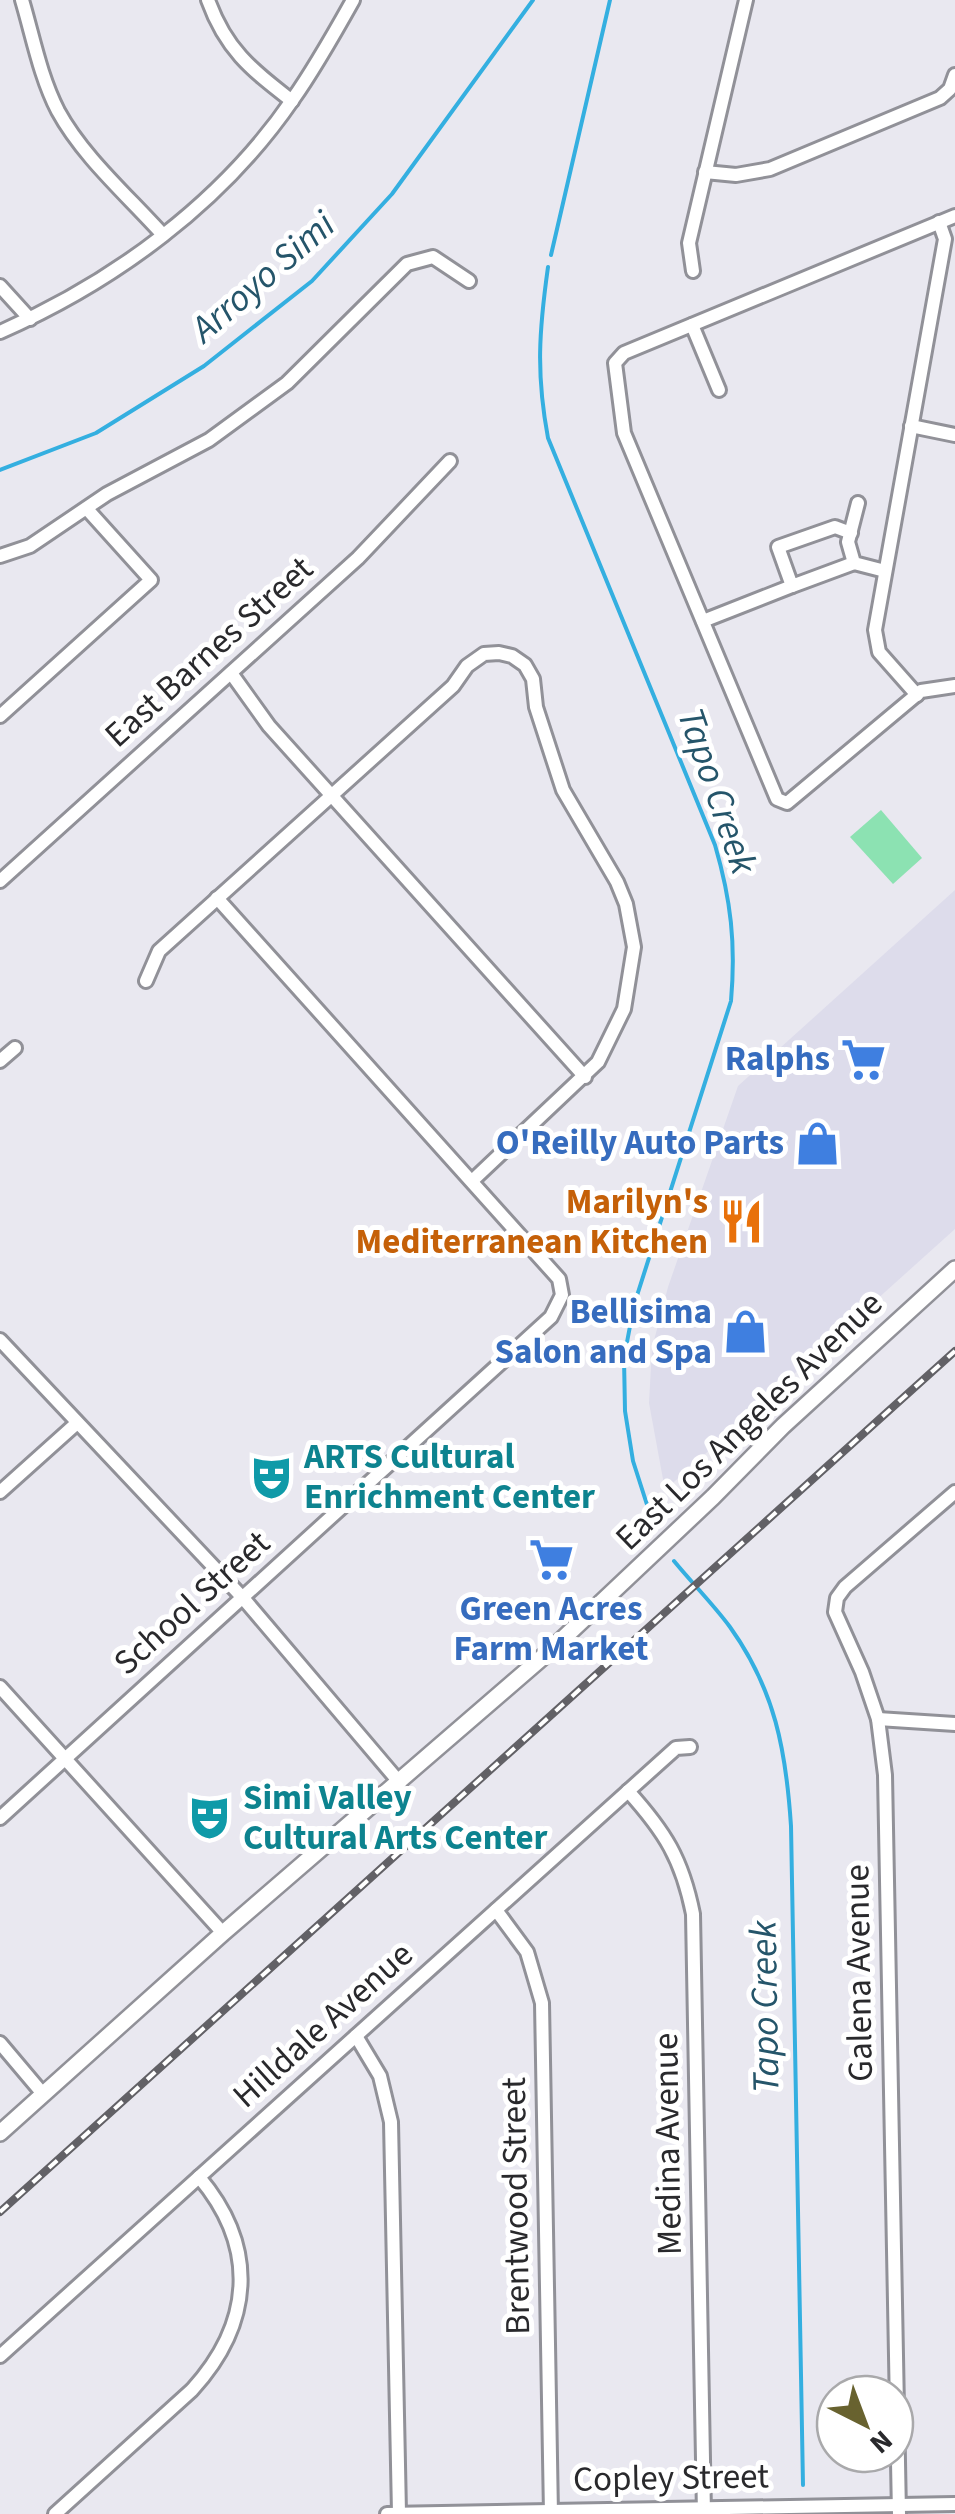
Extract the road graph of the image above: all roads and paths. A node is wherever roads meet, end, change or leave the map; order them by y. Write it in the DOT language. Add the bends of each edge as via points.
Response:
graph roads {
  1 [pos="22,0"];
  2 [pos="208,0"];
  3 [pos="353,0"];
  4 [pos="746,0"];
  5 [pos="955,75"];
  6 [pos="292,101"];
  7 [pos="705,172"];
  8 [pos="955,216"];
  9 [pos="939,222"];
  10 [pos="163,235"];
  11 [pos="693,271"];
  12 [pos="470,280"];
  13 [pos="0,286"];
  14 [pos="30,319"];
  15 [pos="692,324"];
  16 [pos="0,332"];
  17 [pos="719,390"];
  18 [pos="911,426"];
  19 [pos="955,435"];
  20 [pos="450,461"];
  21 [pos="858,504"];
  22 [pos="87,509"];
  23 [pos="851,532"];
  24 [pos="0,556"];
  25 [pos="854,563"];
  26 [pos="886,571"];
  27 [pos="792,586"];
  28 [pos="703,621"];
  29 [pos="231,673"];
  30 [pos="955,686"];
  31 [pos="917,695"];
  32 [pos="0,716"];
  33 [pos="332,796"];
  34 [pos="0,881"];
  35 [pos="217,898"];
  36 [pos="146,981"];
  37 [pos="15,1048"];
  38 [pos="0,1061"];
  39 [pos="585,1077"];
  40 [pos="472,1181"];
  41 [pos="955,1269"];
  42 [pos="0,1340"];
  43 [pos="77,1423"];
  44 [pos="0,1492"];
  45 [pos="954,1497"];
  46 [pos="242,1598"];
  47 [pos="0,1687"];
  48 [pos="878,1719"];
  49 [pos="955,1724"];
  50 [pos="690,1747"];
  51 [pos="65,1759"];
  52 [pos="400,1783"];
  53 [pos="628,1791"];
  54 [pos="0,1818"];
  55 [pos="496,1910"];
  56 [pos="223,1933"];
  57 [pos="356,2036"];
  58 [pos="0,2044"];
  59 [pos="43,2094"];
  60 [pos="0,2133"];
  61 [pos="200,2176"];
  62 [pos="0,2356"];
  63 [pos="955,2504"];
  64 [pos="899,2509"];
  65 [pos="704,2511"];
  66 [pos="551,2512"];
  67 [pos="398,2513"];
  68 [pos="55,2514"];
  69 [pos="387,2514"];
  1 -- 10 [label="street" via="59,112"];
  2 -- 6 [label="street" via="228,44"];
  3 -- 6 [label="street"];
  4 -- 7 [label="street"];
  5 -- 7 [label="street" via="940,98 770,169"];
  6 -- 10 [label="street" via="234,171"];
  7 -- 11 [label="street" via="689,243"];
  8 -- 9 [label="street"];
  9 -- 15 [label="street"];
  9 -- 18 [label="street" via="945,240"];
  10 -- 14 [label="street"];
  12 -- 22 [label="street" via="433,258 407,264 287,383 209,440"];
  13 -- 14 [label="street"];
  14 -- 16 [label="street"];
  15 -- 17 [label="street"];
  15 -- 28 [label="street" via="624,352 615,364 624,433"];
  18 -- 19 [label="street"];
  18 -- 26 [label="street"];
  20 -- 29 [label="street, East Barnes Street" via="358,558"];
  21 -- 23 [label="street"];
  22 -- 24 [label="street" via="30,546"];
  22 -- 32 [label="street" via="152,580"];
  23 -- 25 [label="street"];
  23 -- 27 [label="street" via="835,527 778,546"];
  25 -- 26 [label="street"];
  25 -- 27 [label="street"];
  26 -- 31 [label="street" via="876,643"];
  27 -- 28 [label="street"];
  28 -- 31 [label="street" via="777,799 787,803"];
  29 -- 33 [label="street"];
  29 -- 34 [label="street, East Barnes Street"];
  30 -- 31 [label="street"];
  33 -- 35 [label="street"];
  33 -- 39 [label="street"];
  33 -- 39 [label="street" via="473,660 506,654 524,665 563,790 617,882 632,927 624,1009"];
  35 -- 36 [label="street" via="159,951"];
  35 -- 40 [label="street"];
  37 -- 38 [label="street"];
  39 -- 40 [label="street"];
  40 -- 46 [label="street, School Street" via="559,1279 556,1310"];
  41 -- 52 [label="main road, East Los Angeles Avenue" via="630,1577"];
  42 -- 43 [label="street"];
  43 -- 44 [label="street"];
  43 -- 46 [label="street"];
  45 -- 48 [label="street, Galena Avenue" via="837,1598 836,1612"];
  46 -- 51 [label="street, School Street"];
  46 -- 52 [label="street"];
  47 -- 51 [label="street"];
  48 -- 49 [label="street"];
  48 -- 64 [label="street, Galena Avenue" via="886,1775"];
  50 -- 53 [label="street, Hilldale Avenue" via="676,1748"];
  51 -- 54 [label="street, School Street"];
  51 -- 56 [label="street"];
  52 -- 56 [label="main road, East Los Angeles Avenue"];
  53 -- 55 [label="street, Hilldale Avenue"];
  53 -- 65 [label="street, Medina Avenue" via="674,1850 693,1914"];
  55 -- 57 [label="street, Hilldale Avenue"];
  55 -- 66 [label="street, Brentwood Street" via="527,1952 542,2003"];
  56 -- 59 [label="main road, East Los Angeles Avenue"];
  57 -- 61 [label="street, Hilldale Avenue"];
  57 -- 67 [label="street" via="380,2076 392,2122"];
  58 -- 59 [label="street"];
  59 -- 60 [label="main road, East Los Angeles Avenue"];
  61 -- 62 [label="street, Hilldale Avenue"];
  61 -- 68 [label="street" via="227,2216 240,2268 235,2321 225,2346 192,2390"];
  63 -- 64 [label="street, Copley Street"];
  64 -- 65 [label="street, Copley Street"];
  65 -- 66 [label="street, Copley Street"];
  66 -- 67 [label="street, Copley Street"];
  67 -- 69 [label="street, Copley Street"];
}
